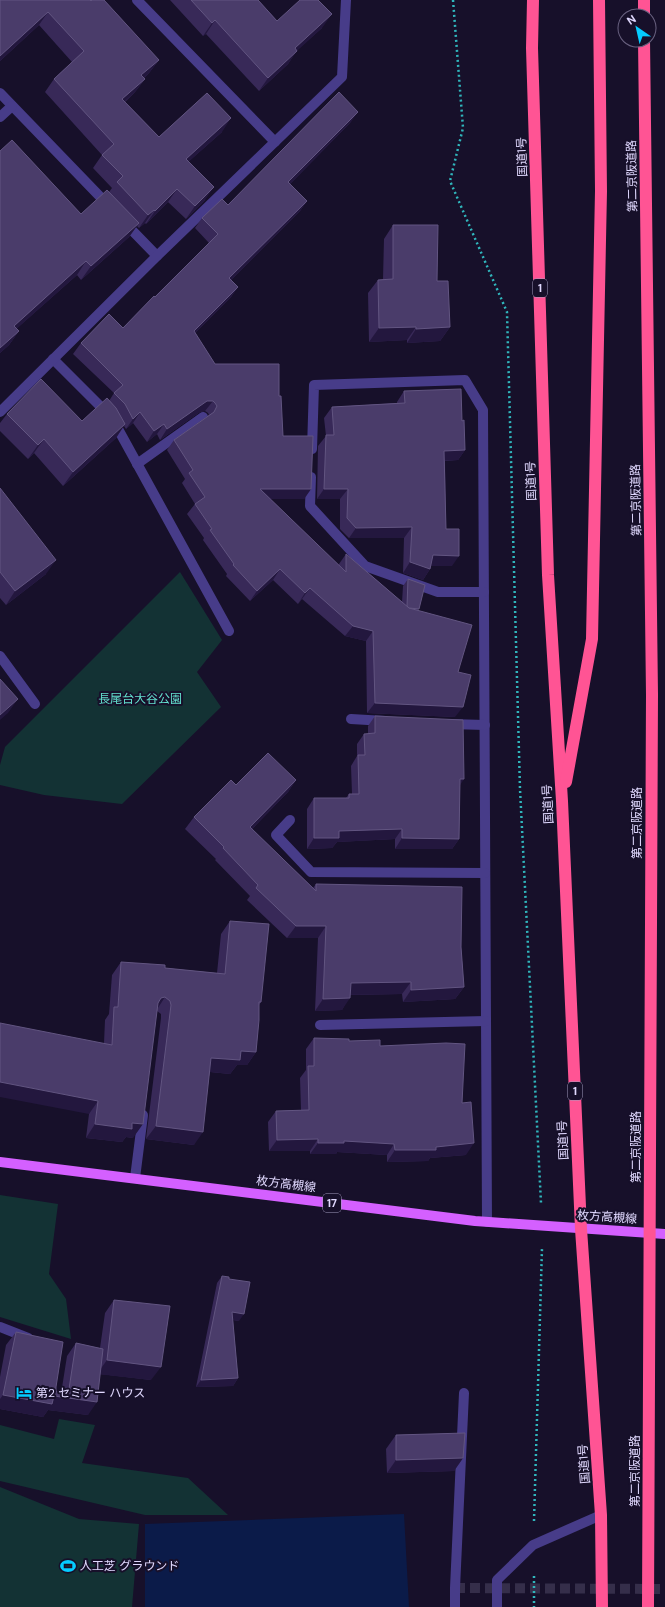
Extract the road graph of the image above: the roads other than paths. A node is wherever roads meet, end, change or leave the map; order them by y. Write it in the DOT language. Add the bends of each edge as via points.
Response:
graph roads {
  1 [pos="137,0"];
  2 [pos="346,0"];
  3 [pos="533,0"];
  4 [pos="599,0"];
  5 [pos="644,48"];
  6 [pos="0,93"];
  7 [pos="12,106"];
  8 [pos="0,117"];
  9 [pos="275,142"];
  10 [pos="157,256"];
  11 [pos="53,359"];
  12 [pos="0,412"];
  13 [pos="203,416"];
  14 [pos="137,464"];
  15 [pos="484,592"];
  16 [pos="229,631"];
  17 [pos="0,656"];
  18 [pos="35,704"];
  19 [pos="350,719"];
  20 [pos="398,721"];
  21 [pos="437,723"];
  22 [pos="484,725"];
  23 [pos="562,801"];
  24 [pos="290,820"];
  25 [pos="485,873"];
  26 [pos="486,1021"];
  27 [pos="320,1025"];
  28 [pos="144,1102"];
  29 [pos="0,1162"];
  30 [pos="135,1178"];
  31 [pos="487,1222"];
  32 [pos="581,1229"];
  33 [pos="665,1234"];
  34 [pos="0,1327"];
  35 [pos="40,1343"];
  36 [pos="464,1393"];
  37 [pos="601,1515"];
  38 [pos="455,1607"];
  39 [pos="497,1607"];
  40 [pos="602,1607"];
  41 [pos="648,1607"];
  1 -- 9 [label="street"];
  2 -- 9 [label="street" via="342,77"];
  3 -- 23 [label="highway, 国道1号 / 1" via="548,567"];
  4 -- 23 [label="highway" via="601,191 592,639"];
  5 -- 41 [label="highway, 第二京阪道路, bridge" via="652,695"];
  6 -- 7 [label="street"];
  7 -- 8 [label="street"];
  7 -- 10 [label="street"];
  9 -- 10 [label="street"];
  10 -- 11 [label="street"];
  11 -- 12 [label="street"];
  11 -- 14 [label="street" via="112,418"];
  13 -- 14 [label="street"];
  14 -- 16 [label="street"];
  15 -- 15 [label="street" via="483,410 465,380 314,385 310,506 365,566 438,592"];
  15 -- 22 [label="street"];
  17 -- 18 [label="street"];
  19 -- 20 [label="street"];
  21 -- 22 [label="street"];
  22 -- 25 [label="street"];
  23 -- 32 [label="highway, 国道1号 / 1"];
  24 -- 25 [label="street" via="276,835 311,872"];
  25 -- 26 [label="street"];
  26 -- 27 [label="street"];
  26 -- 31 [label="street"];
  28 -- 30 [label="street"];
  29 -- 30 [label="main road, 枚方高槻線 / 17"];
  30 -- 31 [label="main road, 枚方高槻線 / 17"];
  31 -- 32 [label="main road, 枚方高槻線 / 17"];
  32 -- 33 [label="main road, 枚方高槻線 / 17"];
  32 -- 37 [label="highway, 国道1号 / 1"];
  34 -- 35 [label="street"];
  36 -- 38 [label="street"];
  37 -- 39 [label="street" via="533,1545 496,1580"];
  37 -- 40 [label="highway, 国道1号 / 1"];
}
